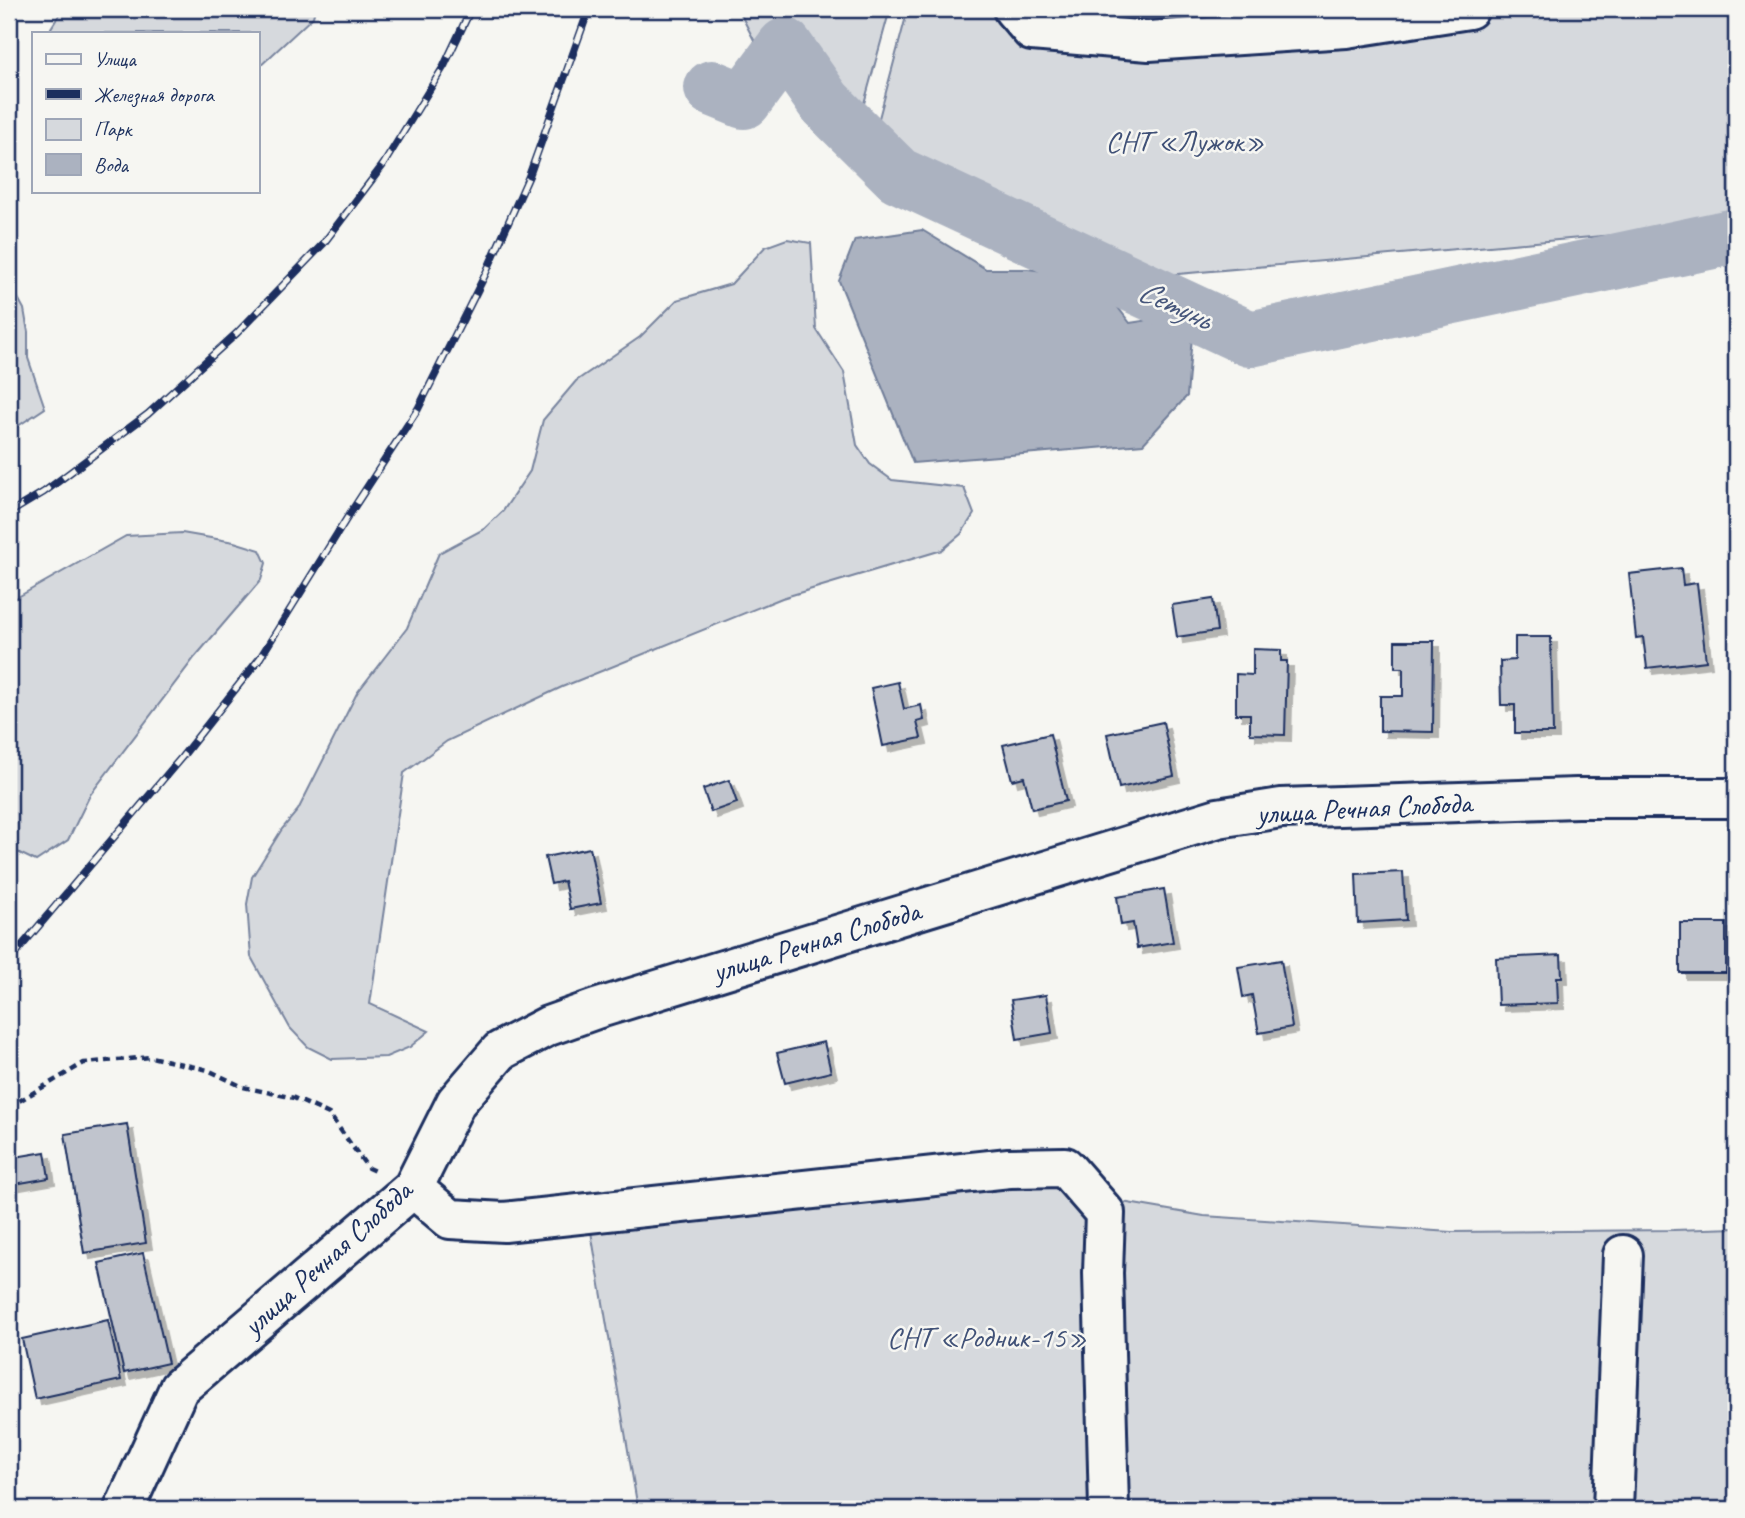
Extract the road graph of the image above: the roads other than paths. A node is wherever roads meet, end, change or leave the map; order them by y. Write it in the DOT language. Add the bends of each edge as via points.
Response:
graph roads {
  1 [pos="1013,9"];
  2 [pos="1469,9"];
  3 [pos="1344,18"];
  4 [pos="1736,798"];
  5 [pos="413,1188"];
  6 [pos="1623,1255"];
  7 [pos="124,1509"];
  8 [pos="1109,1509"];
  9 [pos="1613,1509"];
  1 -- 3 [label="street" via="1032,31 1149,41"];
  2 -- 3 [label="street"];
  4 -- 5 [label="street, улица Речная Слобода" via="1281,808 1218,818 548,1026 500,1051 456,1102"];
  5 -- 7 [label="street, улица Речная Слобода" via="179,1388"];
  5 -- 8 [label="street" via="450,1219 505,1222 1009,1168 1065,1167 1105,1213"];
  6 -- 9 [label="street"];
}
